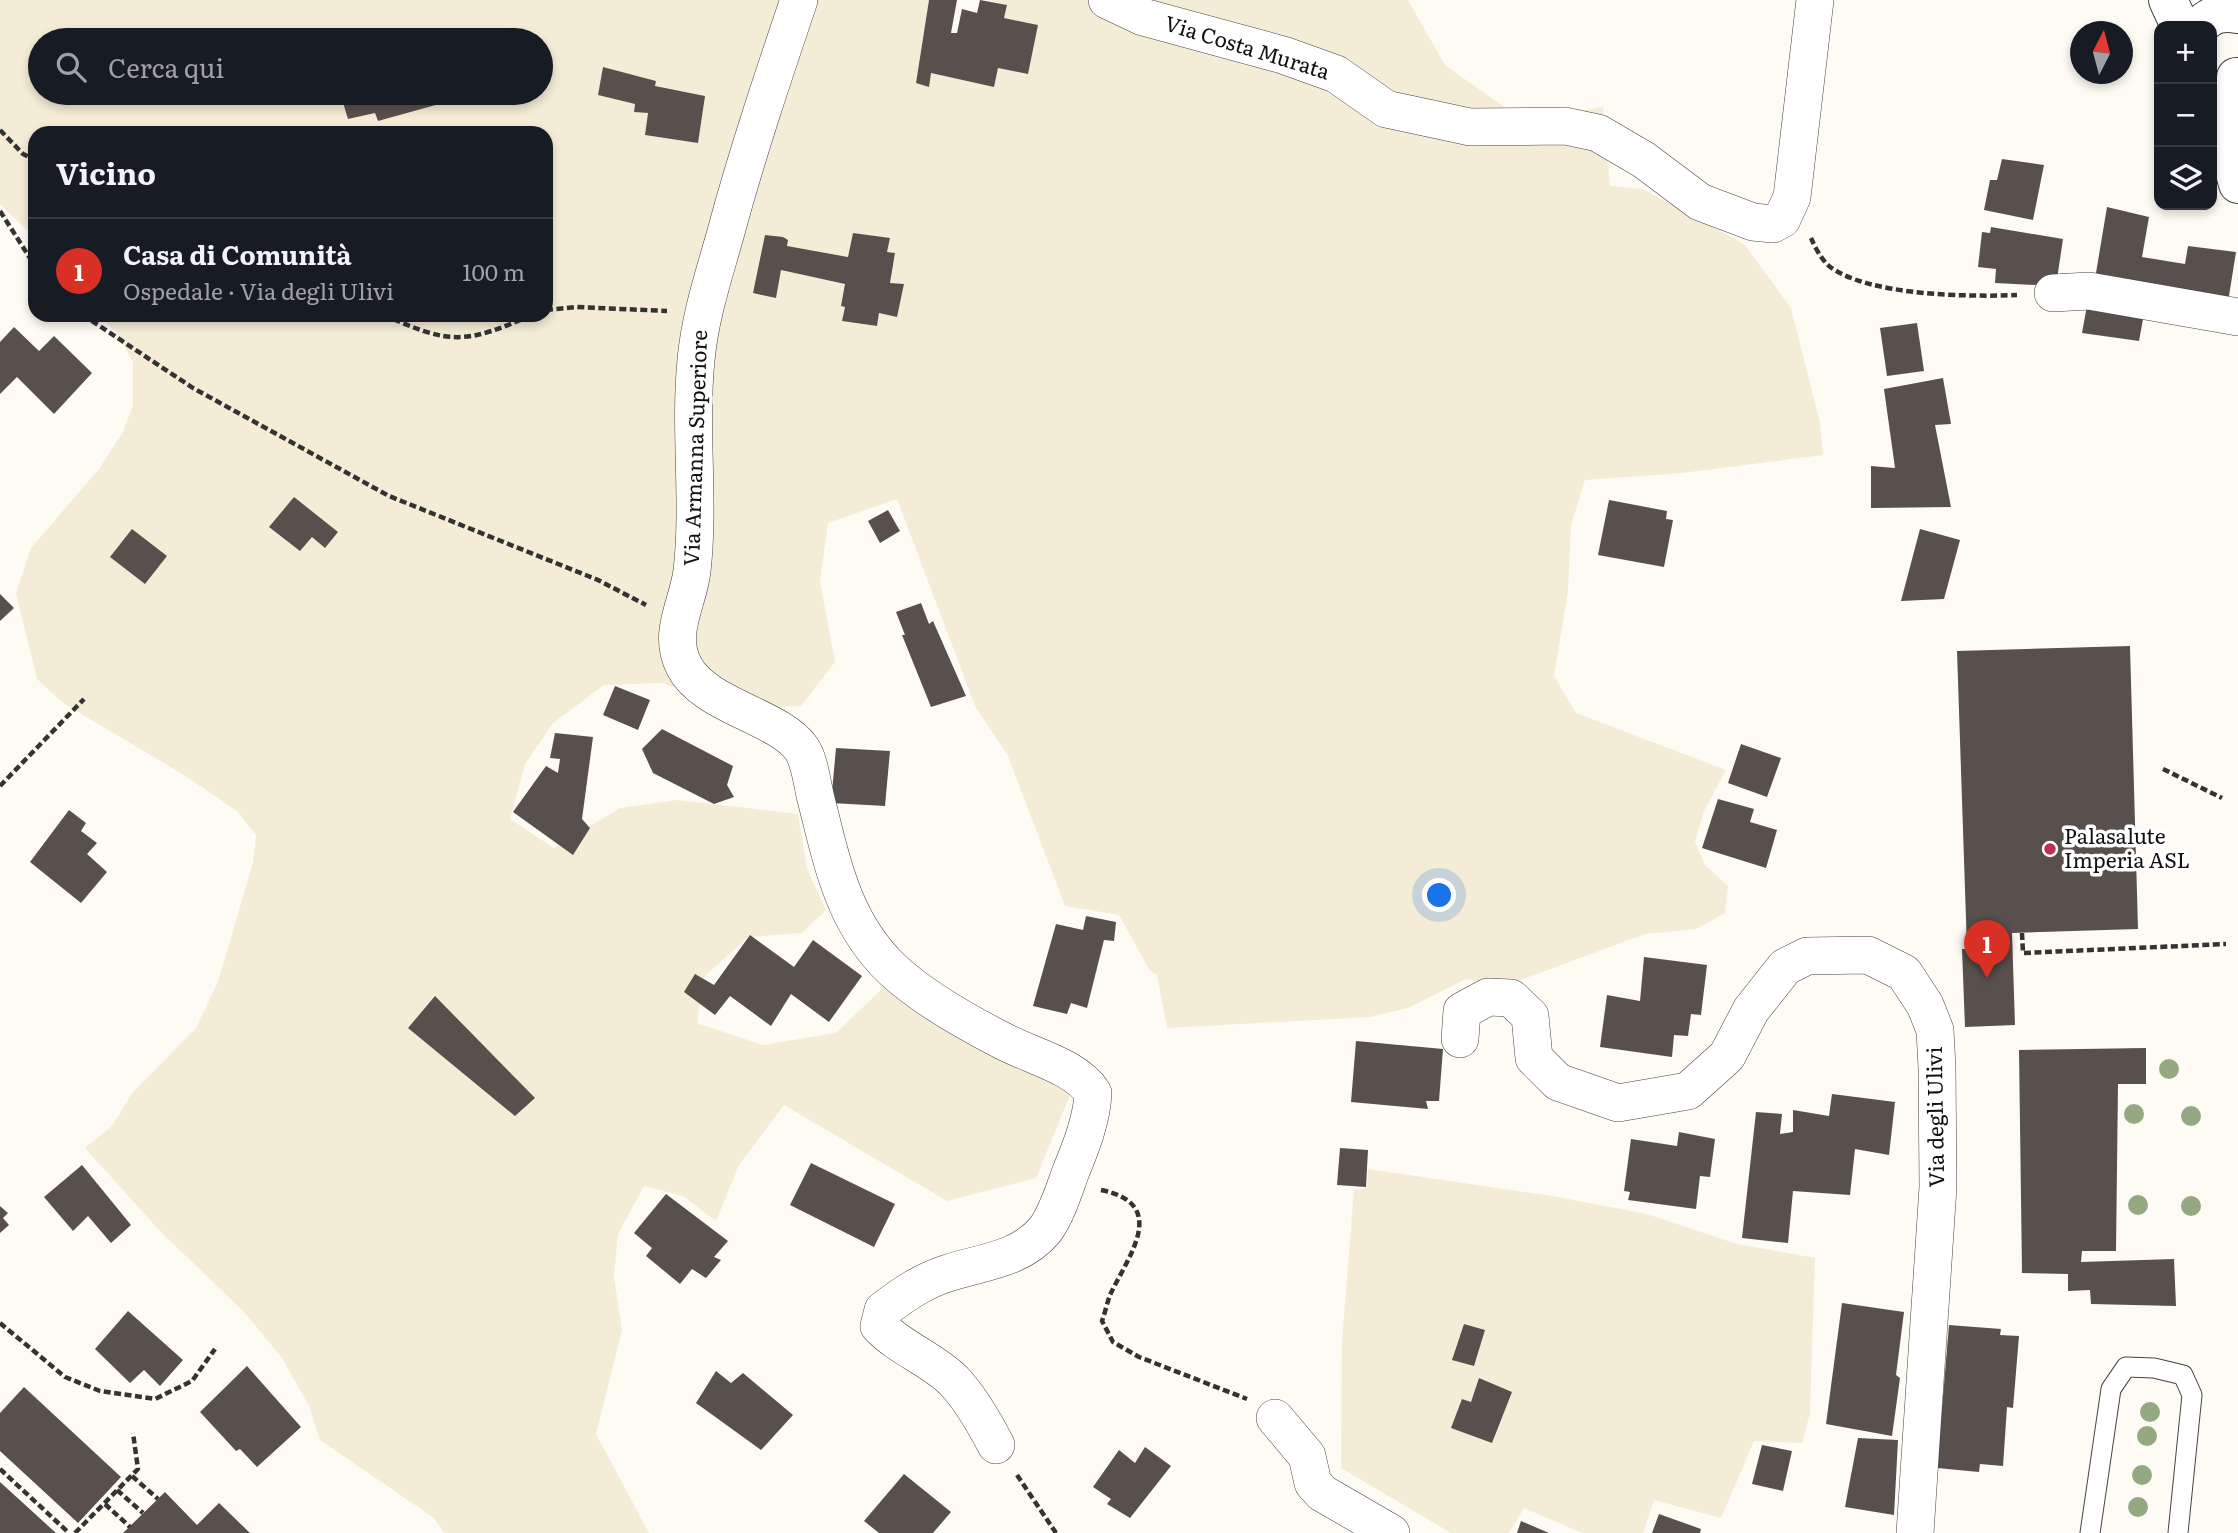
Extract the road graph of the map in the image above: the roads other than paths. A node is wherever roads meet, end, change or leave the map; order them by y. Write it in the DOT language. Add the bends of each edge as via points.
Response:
graph roads {
  1 [pos="799,0"];
  2 [pos="1107,0"];
  3 [pos="1815,0"];
  4 [pos="2168,0"];
  5 [pos="2178,21"];
  6 [pos="2229,76"];
  7 [pos="2218,123"];
  8 [pos="2238,184"];
  9 [pos="2053,293"];
  10 [pos="2238,317"];
  11 [pos="1460,1039"];
  12 [pos="1275,1418"];
  13 [pos="996,1445"];
  14 [pos="1391,1533"];
  15 [pos="1915,1533"];
  16 [pos="2090,1533"];
  17 [pos="2178,1533"];
  1 -- 13 [label="street, Via Armanna Superiore" via="745,164 703,314 694,400 692,573 676,635 685,670 716,696 782,730 803,749 846,906 857,927 893,970 993,1035 1069,1072 1093,1094 1065,1186 1045,1230 1026,1247 996,1261 913,1287 883,1310 879,1326 895,1343 954,1381"];
  2 -- 3 [label="street, Via Costa Murata" via="1143,17 1336,74 1387,109 1470,127 1564,126 1598,133 1700,202 1753,222 1783,210"];
  4 -- 5 [label="street"];
  6 -- 7 [label="street" via="2236,105"];
  7 -- 8 [label="street"];
  9 -- 10 [label="street" via="2088,291"];
  11 -- 15 [label="street, Via degli Ulivi" via="1462,1011 1488,996 1511,998 1530,1016 1534,1058 1558,1082 1618,1103 1688,1090 1727,1056 1751,1010 1785,967 1807,956 1868,955 1904,973 1935,1030 1937,1068 1938,1187"];
  12 -- 14 [label="street" via="1307,1456 1313,1483 1322,1493"];
  16 -- 17 [label="lane" via="2111,1389 2126,1367 2183,1375 2192,1395"];
}
